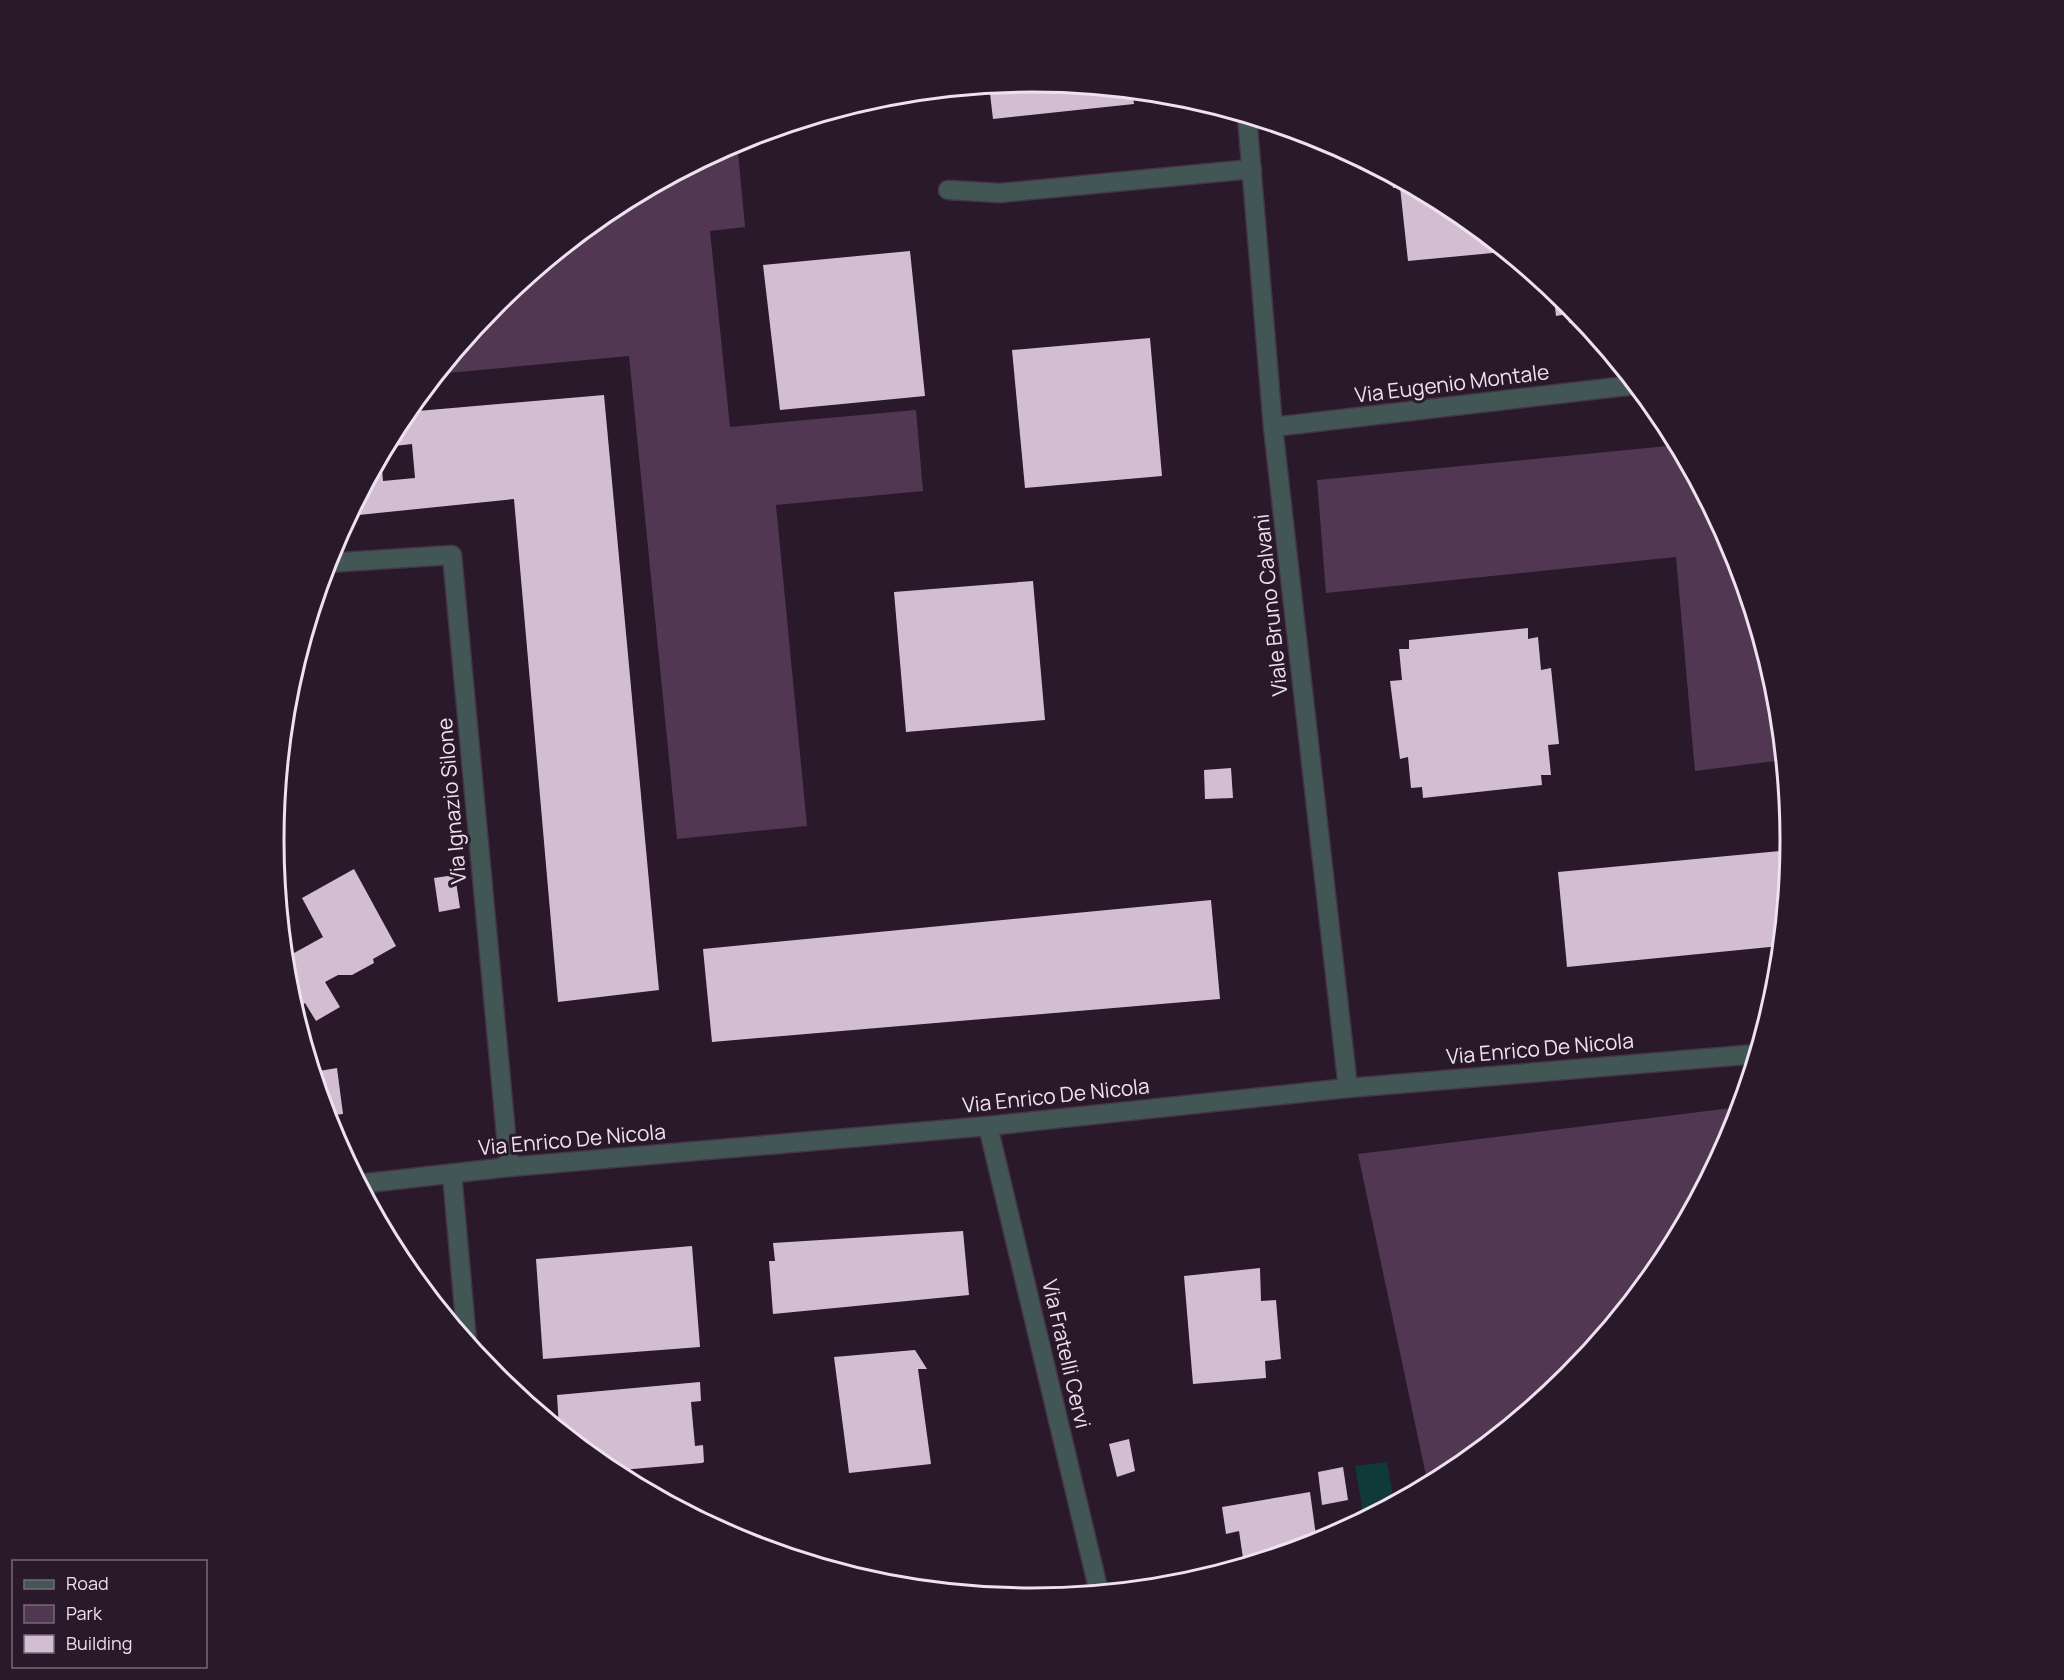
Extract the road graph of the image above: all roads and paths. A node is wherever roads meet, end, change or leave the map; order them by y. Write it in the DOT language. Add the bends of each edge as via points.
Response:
graph roads {
  1 [pos="1248,123"];
  2 [pos="1252,169"];
  3 [pos="948,190"];
  4 [pos="1627,386"];
  5 [pos="1273,427"];
  6 [pos="337,562"];
  7 [pos="1749,1055"];
  8 [pos="1348,1088"];
  9 [pos="988,1126"];
  10 [pos="509,1167"];
  11 [pos="452,1174"];
  12 [pos="367,1183"];
  13 [pos="466,1330"];
  14 [pos="1097,1585"];
  1 -- 2 [label="street, Viale Bruno Calvani"];
  2 -- 3 [label="street" via="1000,193"];
  2 -- 5 [label="street, Viale Bruno Calvani"];
  4 -- 5 [label="street, Via Eugenio Montale"];
  5 -- 8 [label="street, Viale Bruno Calvani"];
  6 -- 10 [label="street, Via Ignazio Silone" via="452,555"];
  7 -- 8 [label="street, Via Enrico De Nicola"];
  8 -- 9 [label="street, Via Enrico De Nicola"];
  9 -- 10 [label="street, Via Enrico De Nicola"];
  9 -- 14 [label="street, Via Fratelli Cervi"];
  10 -- 11 [label="street, Via Enrico De Nicola"];
  11 -- 12 [label="street, Via Enrico De Nicola"];
  11 -- 13 [label="street"];
}
